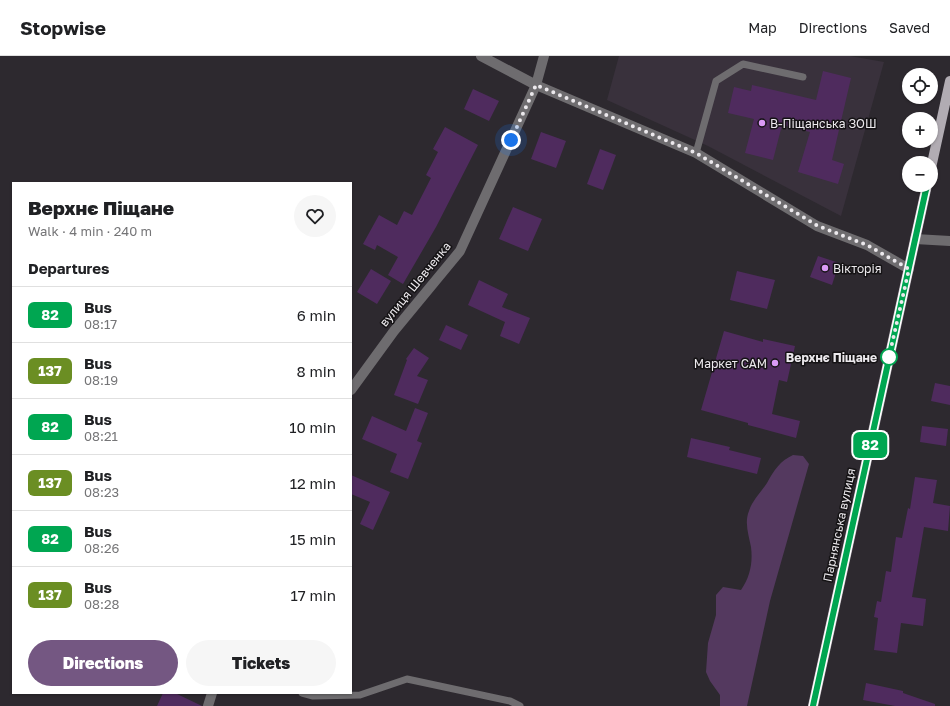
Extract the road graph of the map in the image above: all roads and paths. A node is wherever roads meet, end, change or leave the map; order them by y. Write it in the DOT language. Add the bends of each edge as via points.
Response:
graph roads {
  1 [pos="481,56"];
  2 [pos="544,56"];
  3 [pos="804,76"];
  4 [pos="950,81"];
  5 [pos="536,85"];
  6 [pos="696,153"];
  7 [pos="934,156"];
  8 [pos="925,192"];
  9 [pos="915,239"];
  10 [pos="950,241"];
  11 [pos="909,269"];
  12 [pos="352,389"];
  13 [pos="212,694"];
  14 [pos="306,694"];
  15 [pos="208,706"];
  16 [pos="520,706"];
  17 [pos="813,706"];
  1 -- 5 [label="street"];
  2 -- 5 [label="street, вулиця Шевченка"];
  3 -- 6 [label="lane" via="743,64 716,81"];
  4 -- 7 [label="main road"];
  5 -- 6 [label="street"];
  5 -- 12 [label="street, вулиця Шевченка" via="460,251 394,331"];
  6 -- 11 [label="street" via="818,226 867,245"];
  8 -- 9 [label="main road, Парнянська вулиця"];
  9 -- 10 [label="street"];
  9 -- 11 [label="main road, Парнянська вулиця"];
  11 -- 17 [label="main road, Парнянська вулиця"];
  13 -- 15 [label="street"];
  14 -- 16 [label="lane" via="360,695 407,679 510,701"];
}
